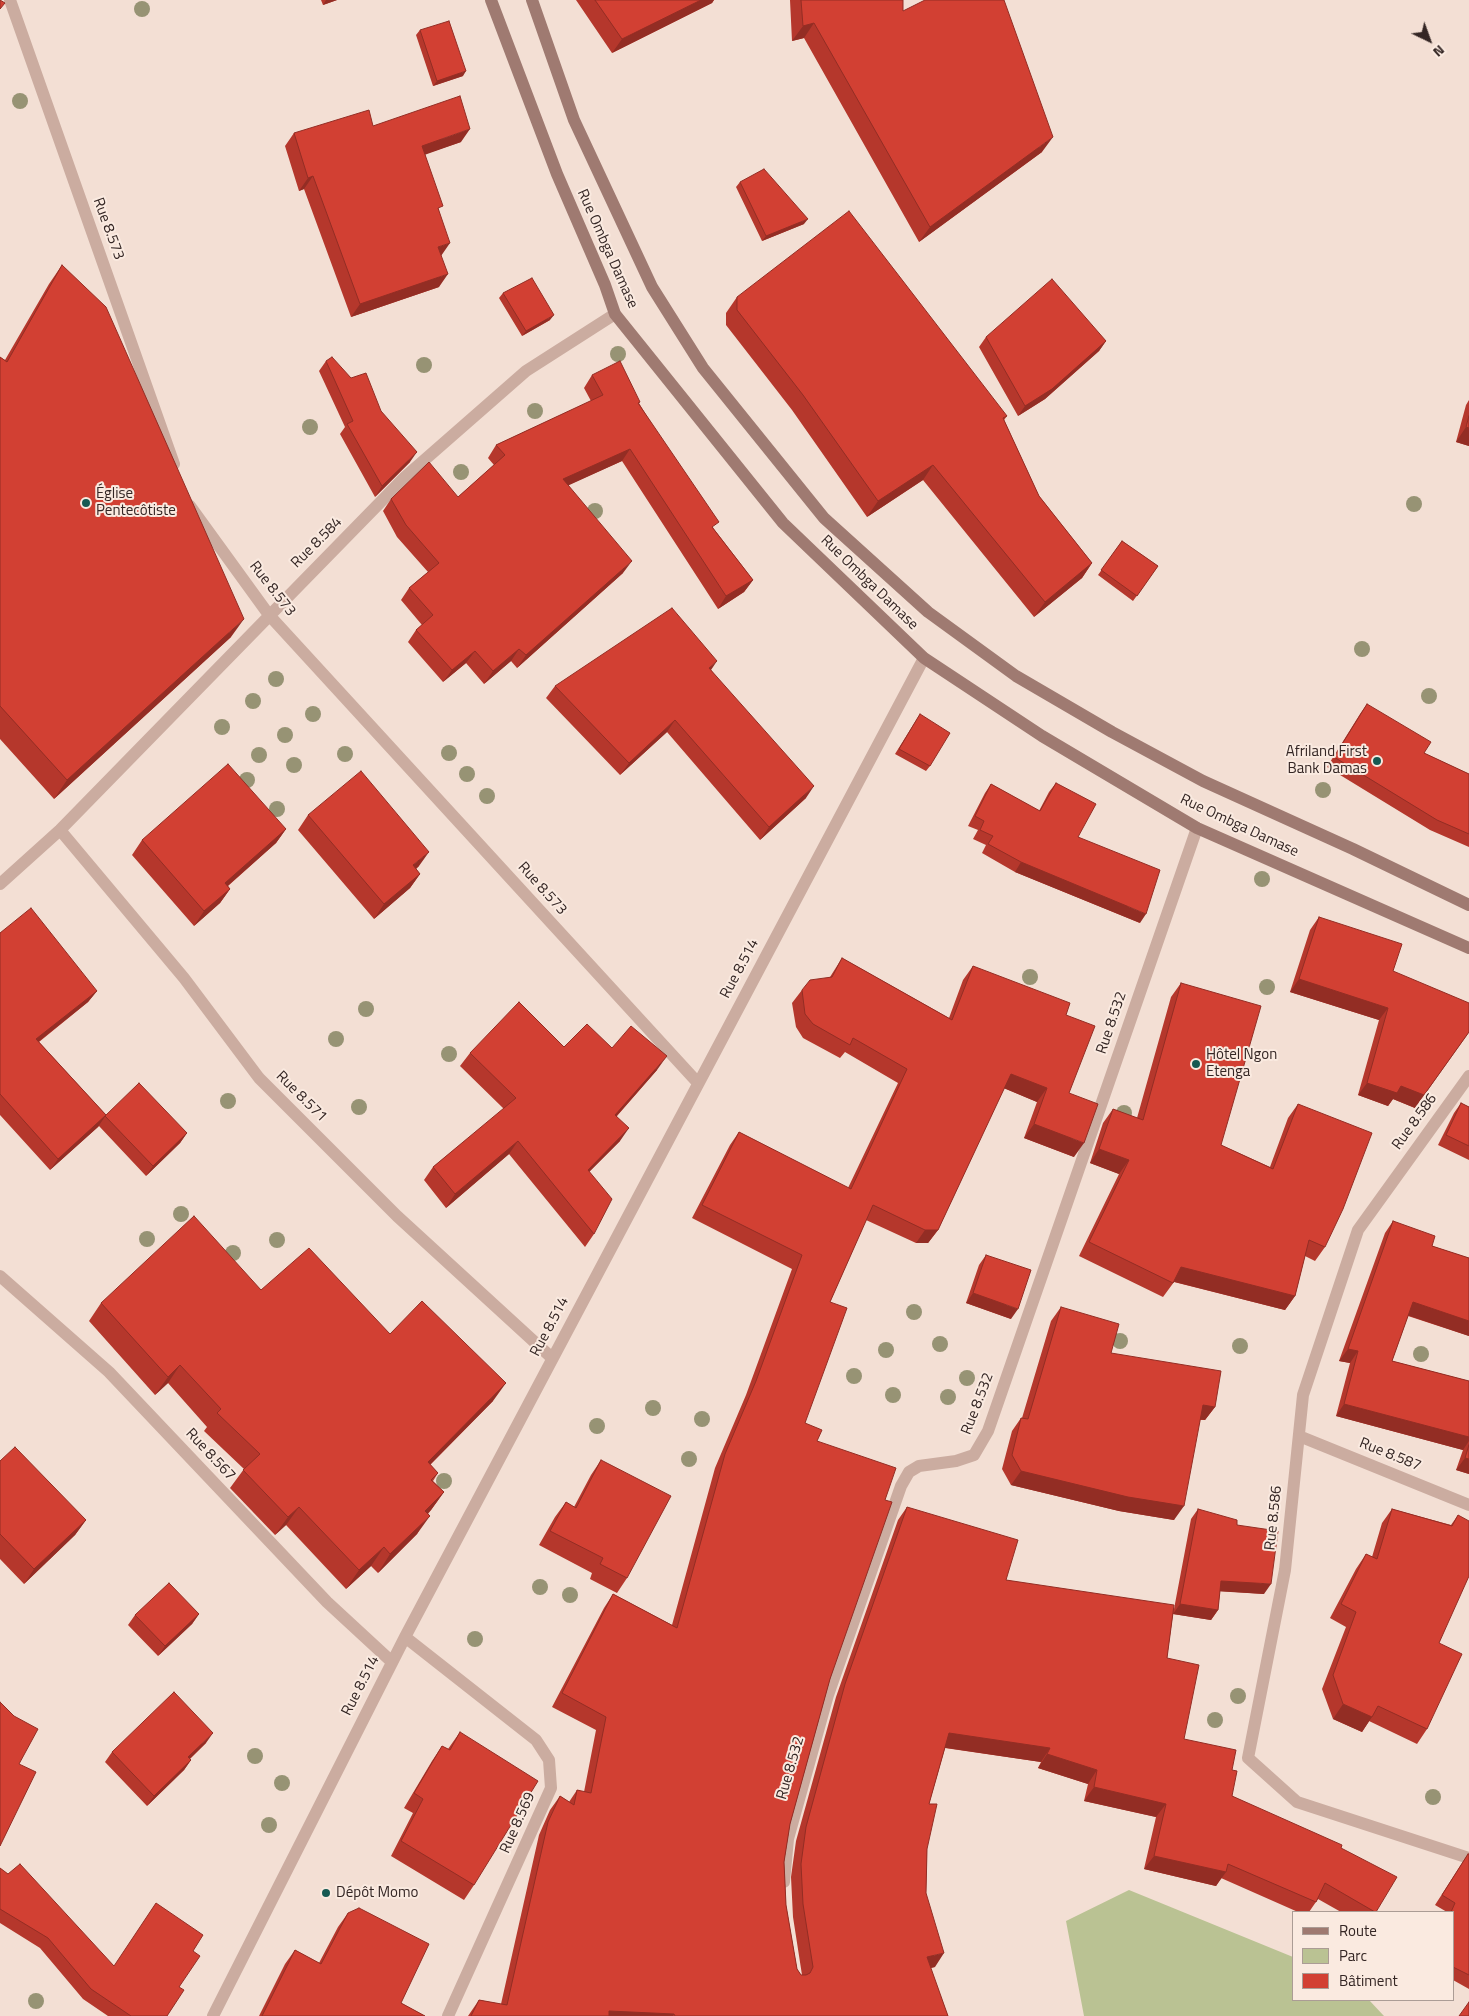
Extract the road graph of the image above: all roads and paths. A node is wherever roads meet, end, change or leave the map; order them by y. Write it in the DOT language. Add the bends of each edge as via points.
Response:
graph roads {
  1 [pos="10,0"];
  2 [pos="491,0"];
  3 [pos="532,0"];
  4 [pos="616,314"];
  5 [pos="178,475"];
  6 [pos="185,494"];
  7 [pos="269,615"];
  8 [pos="924,658"];
  9 [pos="1197,828"];
  10 [pos="60,830"];
  11 [pos="0,884"];
  12 [pos="1469,905"];
  13 [pos="1469,948"];
  14 [pos="1469,1076"];
  15 [pos="698,1083"];
  16 [pos="0,1276"];
  17 [pos="552,1358"];
  18 [pos="1299,1436"];
  19 [pos="1469,1505"];
  20 [pos="405,1637"];
  21 [pos="392,1662"];
  22 [pos="1469,1858"];
  23 [pos="784,1893"];
  24 [pos="213,2016"];
  25 [pos="448,2016"];
  1 -- 5 [label="street, Rue 8.573"];
  2 -- 4 [label="main road, Rue Ombga Damase" via="557,174"];
  3 -- 12 [label="main road, Rue Ombga Damase" via="574,120 652,287 703,368 824,518 928,612 1016,676 1203,780"];
  4 -- 7 [label="street, Rue 8.584" via="526,371 497,396 405,477"];
  4 -- 8 [label="main road, Rue Ombga Damase" via="783,523"];
  6 -- 7 [label="street, Rue 8.573" via="188,503"];
  7 -- 10 [label="street, Rue 8.584"];
  7 -- 15 [label="street, Rue 8.573"];
  8 -- 9 [label="main road, Rue Ombga Damase" via="1042,736"];
  8 -- 15 [label="street, Rue 8.514"];
  9 -- 13 [label="main road, Rue Ombga Damase"];
  9 -- 23 [label="street, Rue 8.532" via="988,1431 974,1455 919,1466 908,1472 901,1486 828,1695 788,1839"];
  10 -- 11 [label="street, Rue 8.584"];
  10 -- 17 [label="street, Rue 8.571" via="184,978 259,1078 397,1216"];
  14 -- 18 [label="street, Rue 8.586" via="1358,1230 1303,1395"];
  15 -- 17 [label="street, Rue 8.514"];
  16 -- 21 [label="street, Rue 8.567" via="109,1372 327,1602"];
  17 -- 20 [label="street, Rue 8.514"];
  18 -- 19 [label="street, Rue 8.587"];
  18 -- 22 [label="street, Rue 8.586" via="1285,1570 1248,1758 1297,1802"];
  20 -- 21 [label="street, Rue 8.514"];
  20 -- 25 [label="street, Rue 8.569" via="536,1740 549,1760 552,1788"];
  21 -- 24 [label="street, Rue 8.514"];
}
